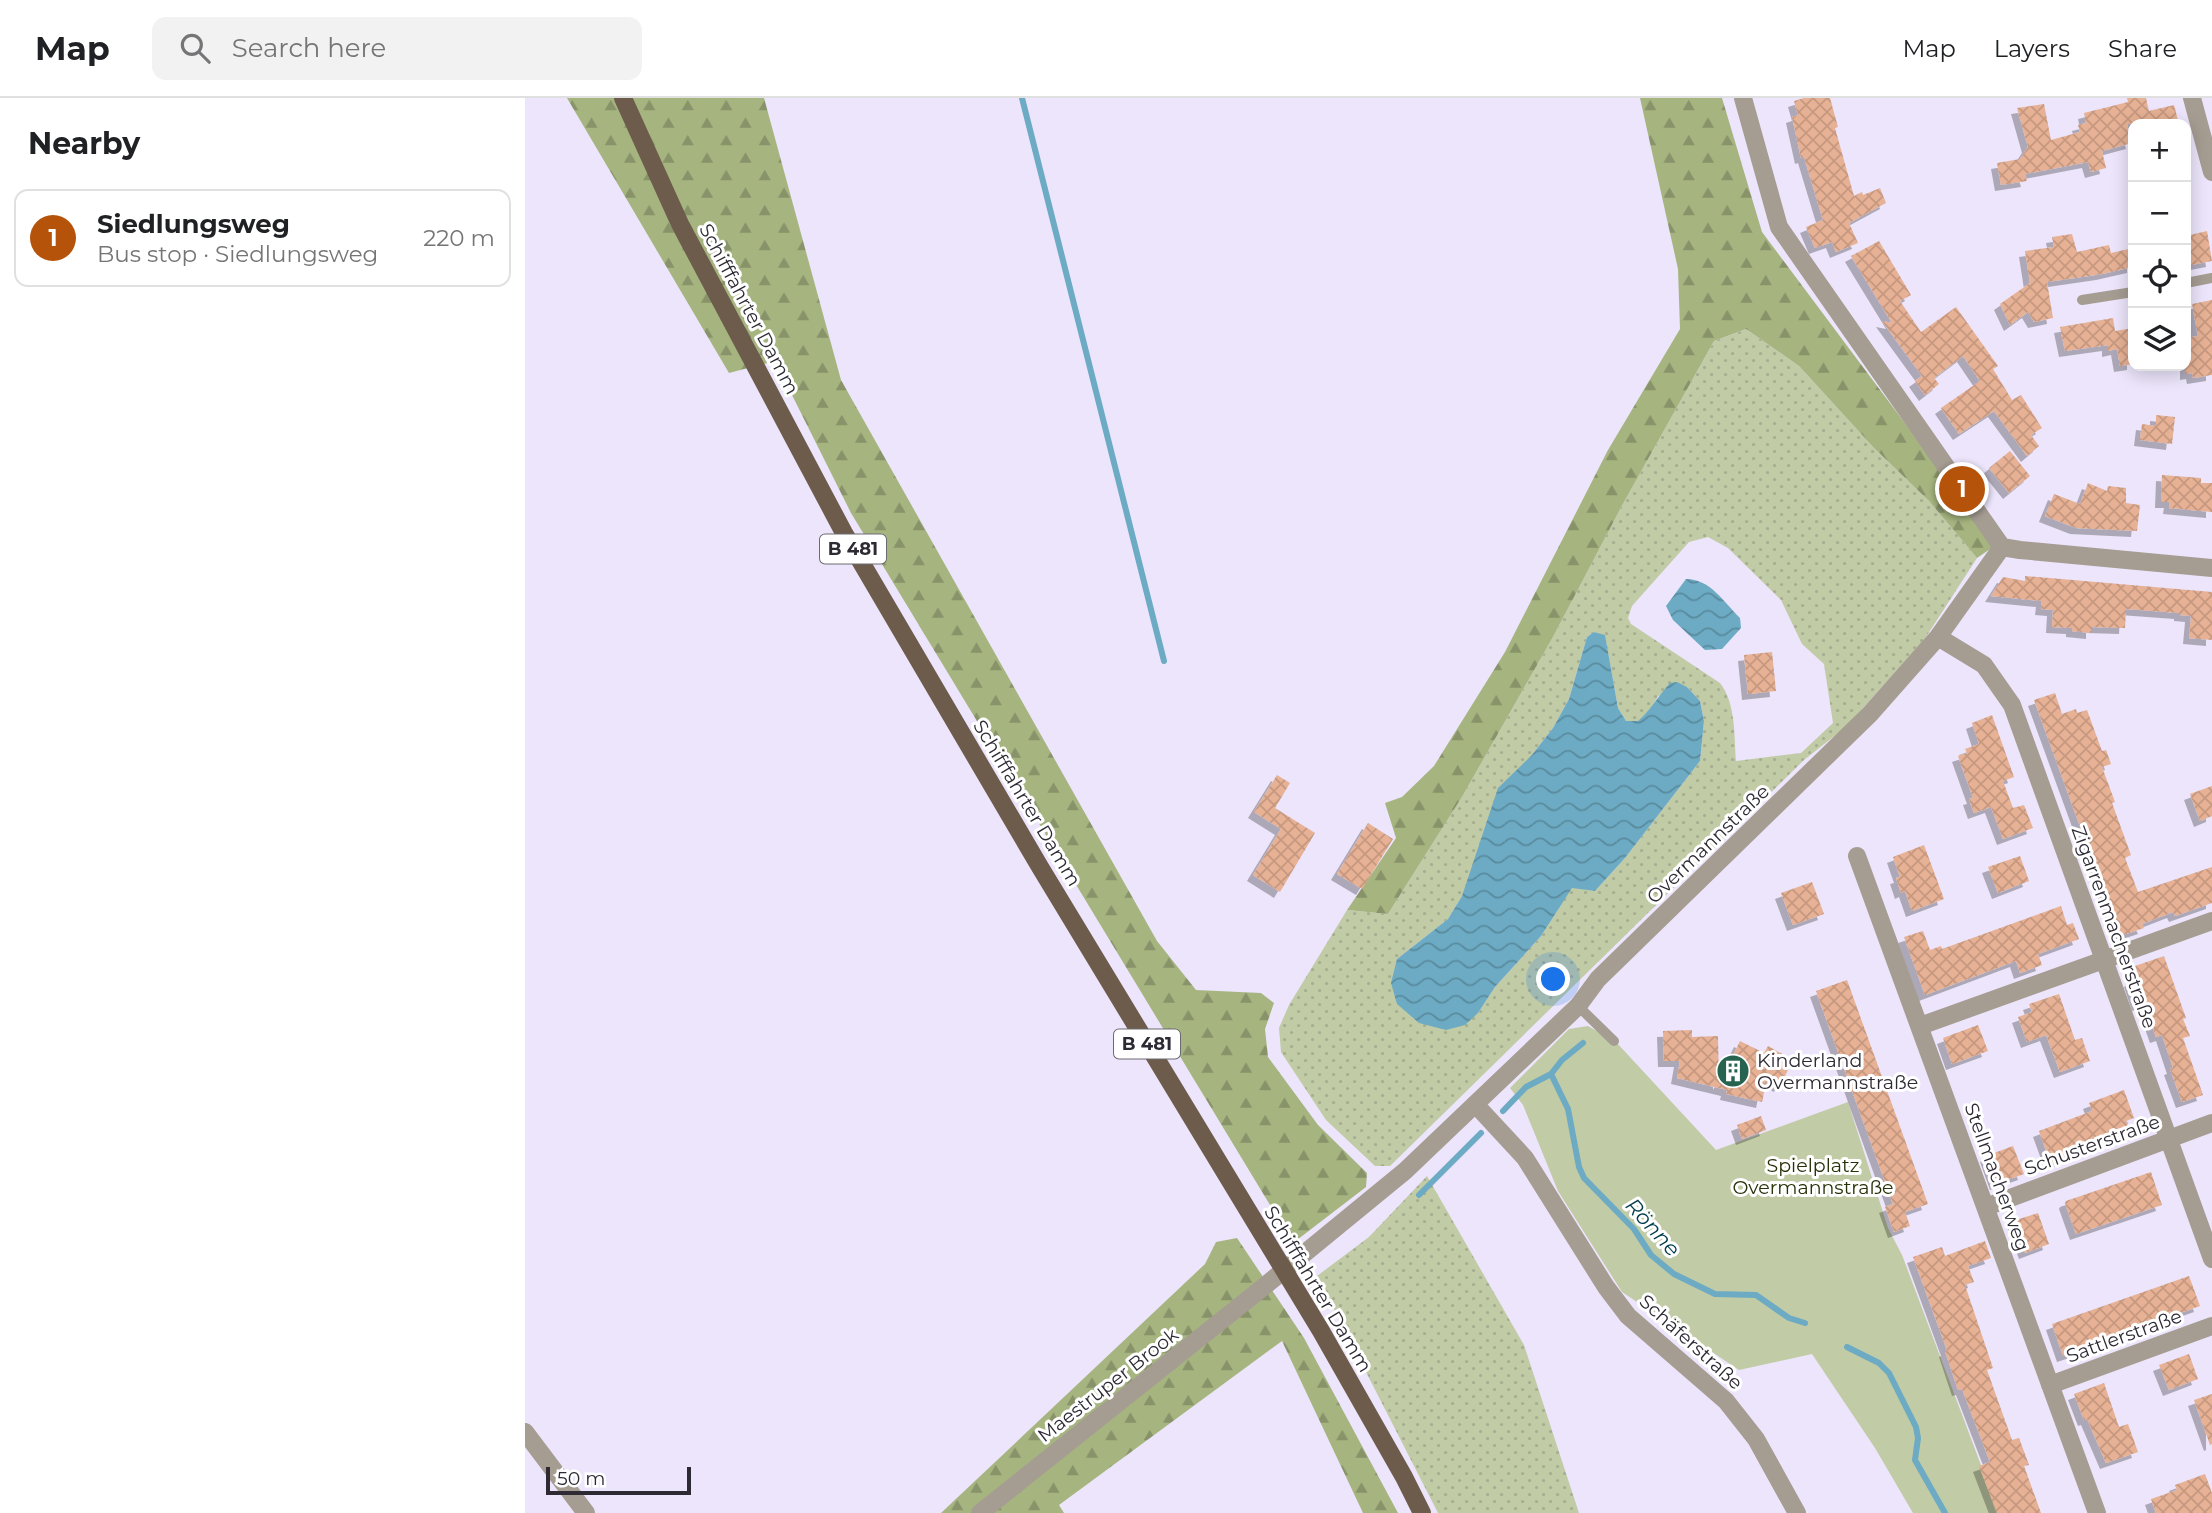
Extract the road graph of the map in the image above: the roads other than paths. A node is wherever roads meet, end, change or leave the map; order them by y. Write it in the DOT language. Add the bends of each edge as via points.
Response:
graph roads {
  1 [pos="624,98"];
  2 [pos="1743,98"];
  3 [pos="2192,98"];
  4 [pos="2212,172"];
  5 [pos="2212,278"];
  6 [pos="2191,282"];
  7 [pos="2128,293"];
  8 [pos="2082,300"];
  9 [pos="2003,547"];
  10 [pos="2212,568"];
  11 [pos="1938,637"];
  12 [pos="1857,856"];
  13 [pos="2212,920"];
  14 [pos="2104,960"];
  15 [pos="1578,1006"];
  16 [pos="1920,1026"];
  17 [pos="1614,1041"];
  18 [pos="1475,1104"];
  19 [pos="2212,1123"];
  20 [pos="2168,1139"];
  21 [pos="1986,1207"];
  22 [pos="2212,1259"];
  23 [pos="1261,1289"];
  24 [pos="2212,1326"];
  25 [pos="2050,1385"];
  26 [pos="525,1432"];
  27 [pos="586,1513"];
  28 [pos="980,1513"];
  29 [pos="1422,1513"];
  30 [pos="1797,1513"];
  31 [pos="2097,1513"];
  1 -- 29 [label="main road, Schifffahrter Damm / B 481" via="680,223 844,533 1321,1331"];
  2 -- 9 [label="street" via="1779,227"];
  3 -- 4 [label="street"];
  5 -- 6 [label="lane"];
  7 -- 8 [label="lane"];
  9 -- 10 [label="street"];
  9 -- 11 [label="street, Overmannstraße"];
  11 -- 14 [label="street, Zigarrenmacherstraße" via="1984,664 2012,705"];
  11 -- 15 [label="street, Overmannstraße" via="1870,714 1598,979"];
  12 -- 16 [label="street, Stellmacherweg"];
  13 -- 14 [label="street"];
  14 -- 16 [label="street"];
  14 -- 20 [label="street, Zigarrenmacherstraße"];
  15 -- 17 [label="lane"];
  15 -- 18 [label="street, Overmannstraße"];
  16 -- 21 [label="street, Stellmacherweg"];
  18 -- 23 [label="street, Overmannstraße" via="1405,1171"];
  18 -- 30 [label="street, Schäferstraße" via="1525,1158 1629,1316 1726,1401 1756,1439"];
  19 -- 20 [label="street, Schusterstraße"];
  20 -- 21 [label="street, Schusterstraße"];
  20 -- 22 [label="street, Zigarrenmacherstraße"];
  21 -- 25 [label="street, Stellmacherweg"];
  23 -- 28 [label="street, Maestruper Brook"];
  24 -- 25 [label="street, Sattlerstraße"];
  25 -- 31 [label="street, Stellmacherweg"];
  26 -- 27 [label="street"];
}
